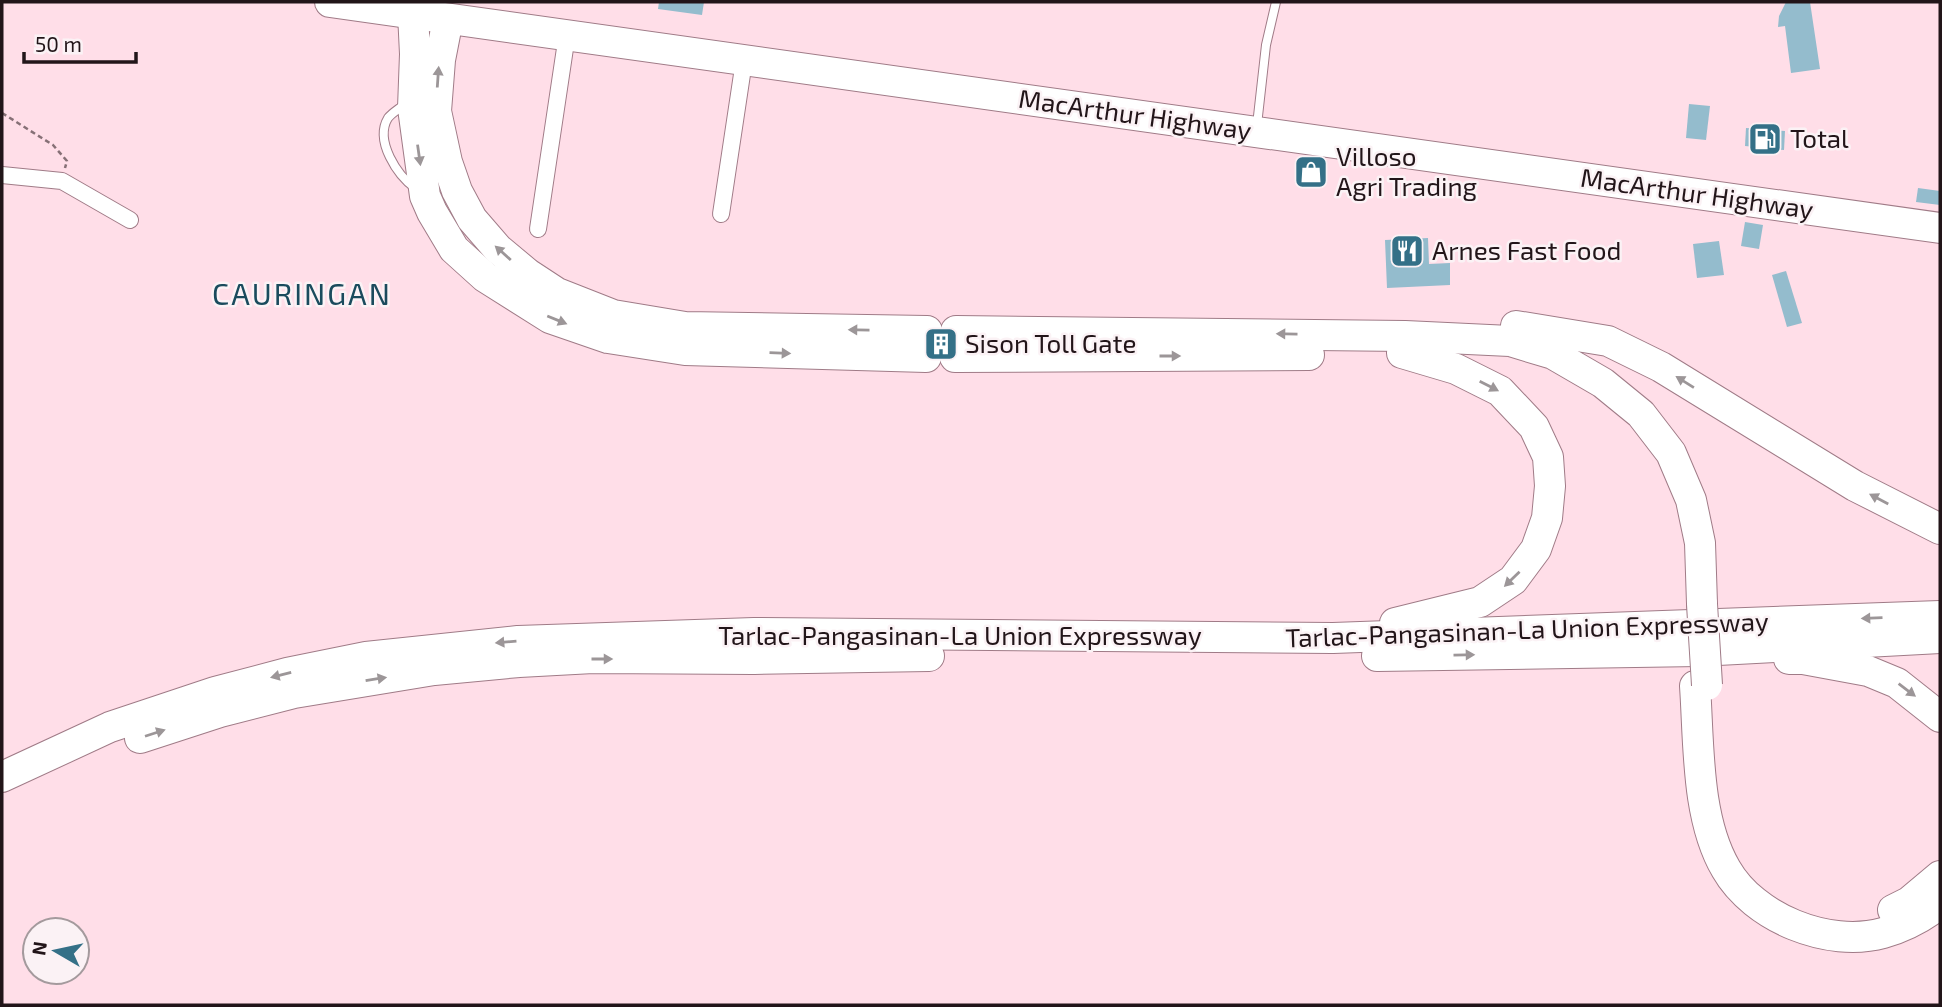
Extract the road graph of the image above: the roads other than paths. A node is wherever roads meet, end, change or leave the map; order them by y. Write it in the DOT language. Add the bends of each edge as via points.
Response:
graph roads {
  1 [pos="330,2"];
  2 [pos="1276,2"];
  3 [pos="413,13"];
  4 [pos="447,19"];
  5 [pos="567,35"];
  6 [pos="744,61"];
  7 [pos="424,109"];
  8 [pos="1256,131"];
  9 [pos="2,176"];
  10 [pos="721,214"];
  11 [pos="130,220"];
  12 [pos="1940,228"];
  13 [pos="538,229"];
  14 [pos="941,344"];
  15 [pos="1404,345"];
  16 [pos="1940,530"];
  17 [pos="1940,616"];
  18 [pos="1333,638"];
  19 [pos="1940,638"];
  20 [pos="754,645"];
  21 [pos="1699,651"];
  22 [pos="1701,686"];
  23 [pos="1940,717"];
  24 [pos="2,778"];
  25 [pos="2,796"];
  26 [pos="1940,876"];
  27 [pos="1940,904"];
  1 -- 3 [label="highway, MacArthur Highway"];
  2 -- 8 [label="lane"];
  3 -- 4 [label="highway, MacArthur Highway"];
  3 -- 7 [label="highway"];
  4 -- 5 [label="highway, MacArthur Highway"];
  7 -- 4 [label="highway, one-way"];
  5 -- 6 [label="highway, MacArthur Highway"];
  5 -- 13 [label="street"];
  6 -- 8 [label="highway, MacArthur Highway"];
  6 -- 10 [label="street"];
  14 -- 7 [label="highway, one-way" via="685,327 613,315 557,293 498,249 472,219"];
  7 -- 14 [label="highway, one-way" via="425,196 454,249 485,277 550,318 607,338 685,350"];
  8 -- 12 [label="highway, MacArthur Highway"];
  9 -- 11 [label="street" via="62,181"];
  14 -- 15 [label="highway"];
  16 -- 15 [label="highway, one-way" via="1854,486 1661,367 1608,341 1512,325"];
  15 -- 18 [label="highway, one-way" via="1500,391 1534,427 1548,457 1547,518 1536,550 1513,580 1480,602"];
  15 -- 22 [label="highway" via="1506,358 1545,369 1592,392 1628,424 1657,459 1675,500 1696,605"];
  17 -- 18 [label="highway, Tarlac-Pangasinan-La Union Expressway, one-way"];
  18 -- 20 [label="highway, Tarlac-Pangasinan-La Union Expressway"];
  19 -- 21 [label="highway, Tarlac-Pangasinan-La Union Expressway"];
  20 -- 21 [label="highway, Tarlac-Pangasinan-La Union Expressway, one-way" via="993,654 1346,657"];
  20 -- 24 [label="highway, Tarlac-Pangasinan-La Union Expressway, one-way" via="517,641 366,657 215,692 110,727"];
  25 -- 20 [label="highway, Tarlac-Pangasinan-La Union Expressway, one-way" via="122,744 220,712 319,689 434,670"];
  21 -- 23 [label="highway, one-way" via="1752,660 1803,659 1868,671 1897,682"];
  22 -- 26 [label="highway" via="1724,824 1745,870 1765,889 1809,915 1855,920 1879,916 1909,902"];
  22 -- 27 [label="highway" via="1702,788 1711,830 1726,869 1760,906 1803,929 1850,936 1883,933"];
}
